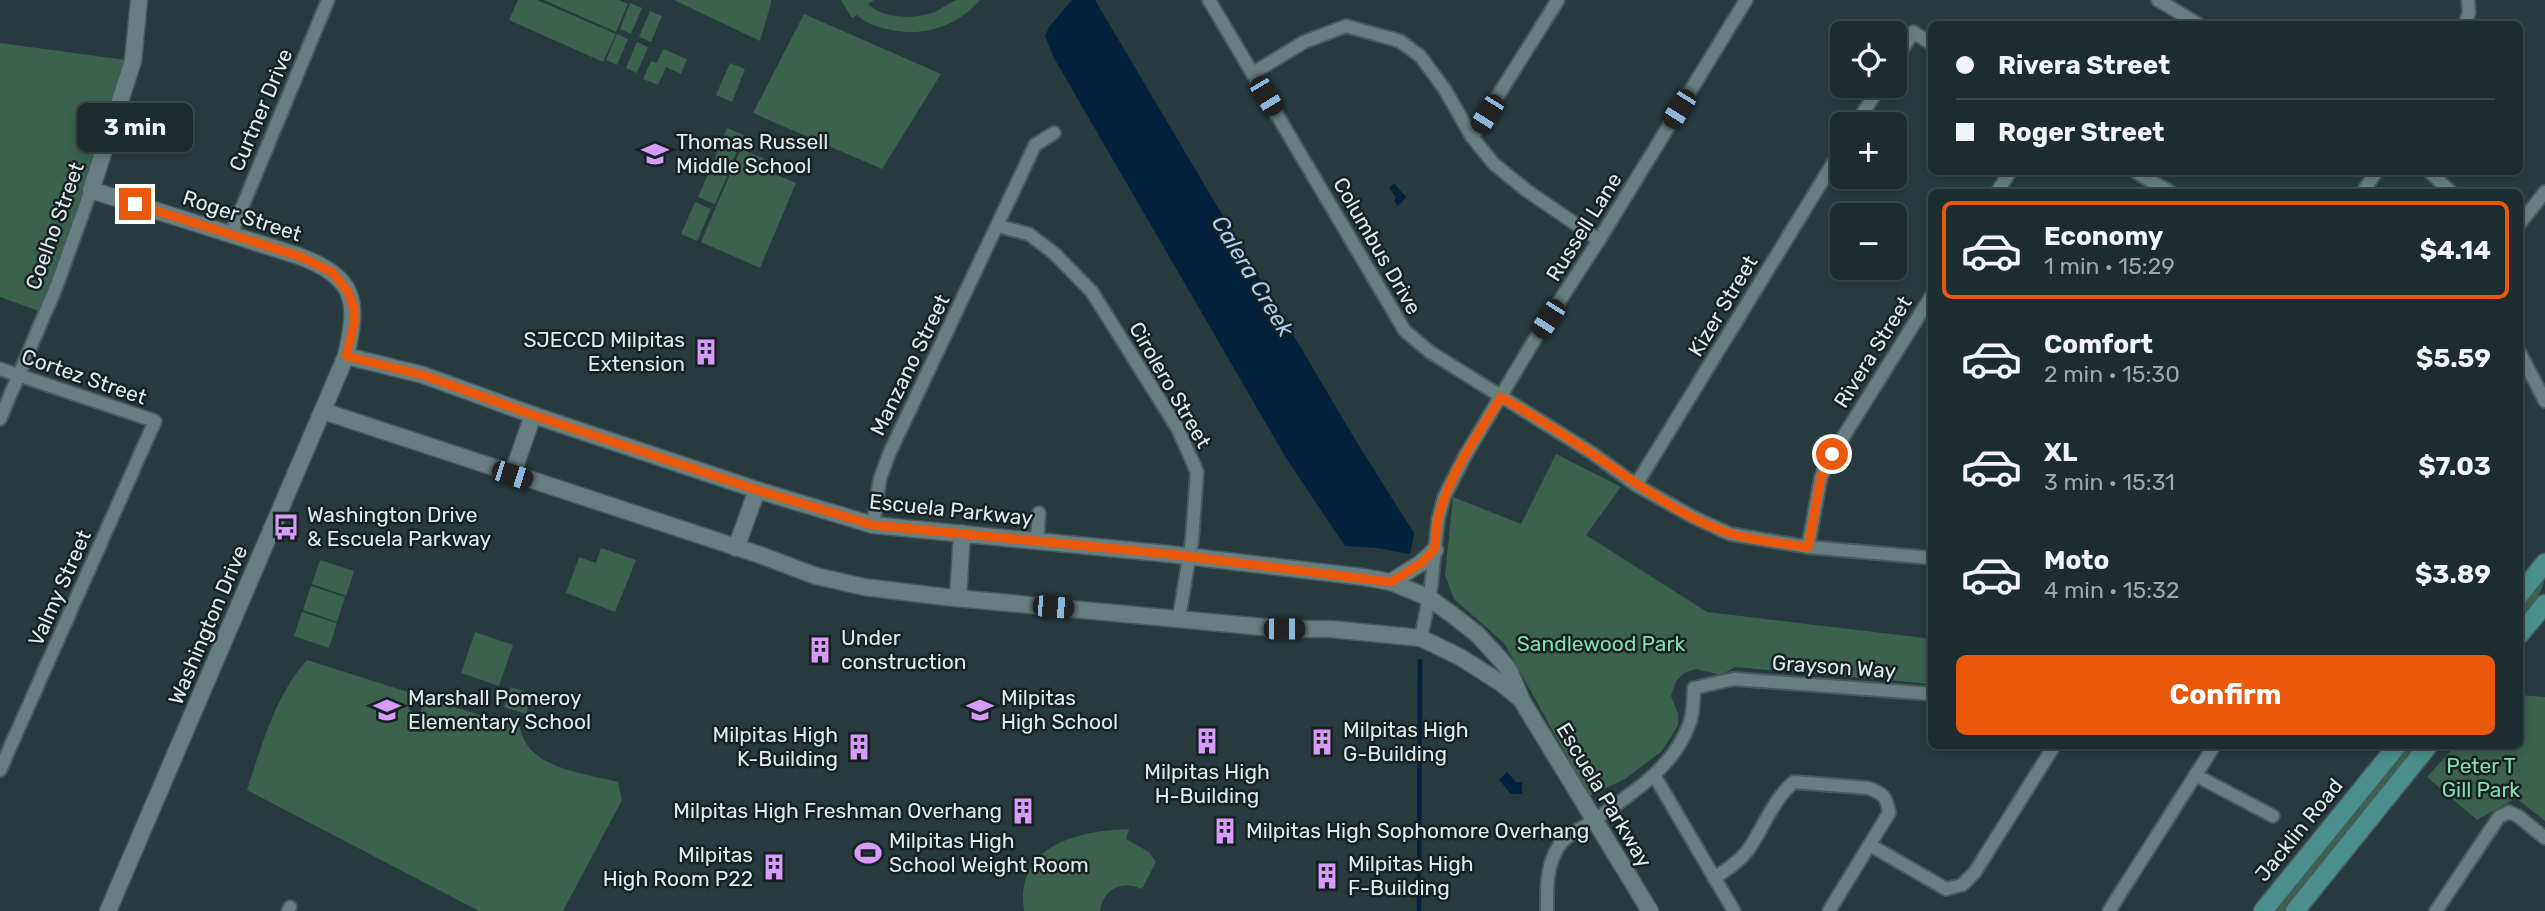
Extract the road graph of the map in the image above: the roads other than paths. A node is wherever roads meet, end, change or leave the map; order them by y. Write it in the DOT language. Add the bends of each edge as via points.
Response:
graph roads {
  1 [pos="139,0"];
  2 [pos="328,0"];
  3 [pos="1209,0"];
  4 [pos="1558,0"];
  5 [pos="1746,0"];
  6 [pos="2158,0"];
  7 [pos="2468,0"];
  8 [pos="2193,21"];
  9 [pos="2466,21"];
  10 [pos="1928,41"];
  11 [pos="1907,42"];
  12 [pos="1253,72"];
  13 [pos="1054,133"];
  14 [pos="1472,137"];
  15 [pos="1830,167"];
  16 [pos="2141,175"];
  17 [pos="2433,175"];
  18 [pos="2165,189"];
  19 [pos="2449,189"];
  20 [pos="90,190"];
  21 [pos="2545,192"];
  22 [pos="2523,219"];
  23 [pos="998,226"];
  24 [pos="231,234"];
  25 [pos="1599,240"];
  26 [pos="1928,301"];
  27 [pos="346,356"];
  28 [pos="2523,359"];
  29 [pos="0,369"];
  30 [pos="19,375"];
  31 [pos="1501,397"];
  32 [pos="2545,401"];
  33 [pos="323,411"];
  34 [pos="533,415"];
  35 [pos="0,419"];
  36 [pos="155,421"];
  37 [pos="512,475"];
  38 [pos="1636,485"];
  39 [pos="757,490"];
  40 [pos="1039,513"];
  41 [pos="873,525"];
  42 [pos="962,533"];
  43 [pos="1037,541"];
  44 [pos="1808,547"];
  45 [pos="736,548"];
  46 [pos="1434,550"];
  47 [pos="1188,556"];
  48 [pos="1928,558"];
  49 [pos="2545,563"];
  50 [pos="1391,582"];
  51 [pos="2523,590"];
  52 [pos="958,598"];
  53 [pos="1429,598"];
  54 [pos="2545,604"];
  55 [pos="1179,618"];
  56 [pos="2523,630"];
  57 [pos="1421,638"];
  58 [pos="1928,694"];
  59 [pos="1522,701"];
  60 [pos="2052,749"];
  61 [pos="2212,749"];
  62 [pos="2395,749"];
  63 [pos="2426,749"];
  64 [pos="0,770"];
  65 [pos="1654,775"];
  66 [pos="2195,775"];
  67 [pos="2273,816"];
  68 [pos="1594,820"];
  69 [pos="2545,838"];
  70 [pos="1870,845"];
  71 [pos="1714,878"];
  72 [pos="108,911"];
  73 [pos="1547,911"];
  74 [pos="1650,911"];
  75 [pos="1734,911"];
  76 [pos="1829,911"];
  77 [pos="2109,911"];
  78 [pos="2263,911"];
  79 [pos="2295,911"];
  80 [pos="2436,911"];
  1 -- 20 [label="street, Coelho Street" via="134,61"];
  2 -- 24 [label="street, Curtner Drive"];
  3 -- 12 [label="street, Columbus Drive"];
  4 -- 14 [label="street"];
  5 -- 25 [label="street, Russell Lane"];
  6 -- 8 [label="street"];
  7 -- 9 [label="street"];
  10 -- 11 [label="street" via="1913,32"];
  12 -- 14 [label="street" via="1304,42 1346,26 1376,33 1400,41 1420,56"];
  12 -- 31 [label="street, Columbus Drive" via="1405,331"];
  13 -- 23 [label="street, Manzano Street" via="1035,145"];
  14 -- 25 [label="street" via="1494,164 1526,190"];
  15 -- 38 [label="street, Kizer Street"];
  16 -- 18 [label="street"];
  17 -- 19 [label="street"];
  20 -- 24 [label="street, Roger Street"];
  20 -- 30 [label="street, Coelho Street"];
  21 -- 22 [label="street"];
  23 -- 41 [label="street, Manzano Street" via="889,454"];
  23 -- 47 [label="street, Cirolero Street" via="1029,234 1091,292 1178,429 1197,472"];
  24 -- 27 [label="street, Roger Street" via="313,261 337,276 354,309"];
  25 -- 31 [label="street, Russell Lane"];
  26 -- 44 [label="street, Rivera Street" via="1832,454 1821,477"];
  27 -- 33 [label="street, Washington Drive"];
  27 -- 34 [label="street, Escuela Parkway" via="423,375"];
  28 -- 32 [label="street"];
  29 -- 30 [label="street, Cortez Street"];
  30 -- 35 [label="street, Coelho Street"];
  30 -- 36 [label="street, Cortez Street"];
  31 -- 38 [label="street, Columbus Drive"];
  31 -- 46 [label="street, Russell Lane" via="1444,497"];
  33 -- 37 [label="street, Escuela Parkway"];
  33 -- 72 [label="street, Washington Drive"];
  34 -- 37 [label="street"];
  34 -- 39 [label="street, Escuela Parkway"];
  36 -- 64 [label="street, Valmy Street"];
  37 -- 45 [label="street, Escuela Parkway"];
  38 -- 44 [label="street, Columbus Drive" via="1730,534"];
  39 -- 41 [label="street, Escuela Parkway"];
  39 -- 45 [label="street"];
  40 -- 43 [label="street"];
  41 -- 42 [label="street, Escuela Parkway"];
  42 -- 43 [label="street, Escuela Parkway"];
  42 -- 52 [label="street"];
  43 -- 47 [label="street, Escuela Parkway"];
  44 -- 48 [label="street, Columbus Drive"];
  45 -- 52 [label="street, Escuela Parkway" via="828,579"];
  46 -- 50 [label="street"];
  46 -- 53 [label="street, Russell Lane"];
  47 -- 50 [label="street, Escuela Parkway"];
  47 -- 55 [label="street, Cirolero Street"];
  49 -- 51 [label="main road"];
  50 -- 53 [label="street, Escuela Parkway"];
  52 -- 55 [label="street, Escuela Parkway"];
  53 -- 57 [label="street, Russell Lane"];
  53 -- 59 [label="street, Escuela Parkway" via="1477,634 1500,659"];
  54 -- 56 [label="main road"];
  55 -- 57 [label="street, Escuela Parkway"];
  57 -- 59 [label="street, Escuela Parkway" via="1502,683"];
  58 -- 65 [label="street, Grayson Way" via="1734,679 1695,688 1690,723 1672,758"];
  59 -- 68 [label="street, Escuela Parkway"];
  60 -- 70 [label="street" via="1970,880 1962,885 1946,889"];
  61 -- 66 [label="street"];
  62 -- 78 [label="main road, Jacklin Road"];
  63 -- 79 [label="main road"];
  65 -- 68 [label="street"];
  65 -- 71 [label="street"];
  66 -- 67 [label="street"];
  66 -- 77 [label="street"];
  68 -- 73 [label="street" via="1566,837 1555,853 1547,879"];
  68 -- 74 [label="street, Escuela Parkway"];
  69 -- 80 [label="street" via="2518,816 2509,812 2499,817"];
  70 -- 71 [label="street" via="1889,813 1885,796 1868,788 1794,782 1746,852"];
  70 -- 76 [label="street"];
  71 -- 75 [label="street"];
}
